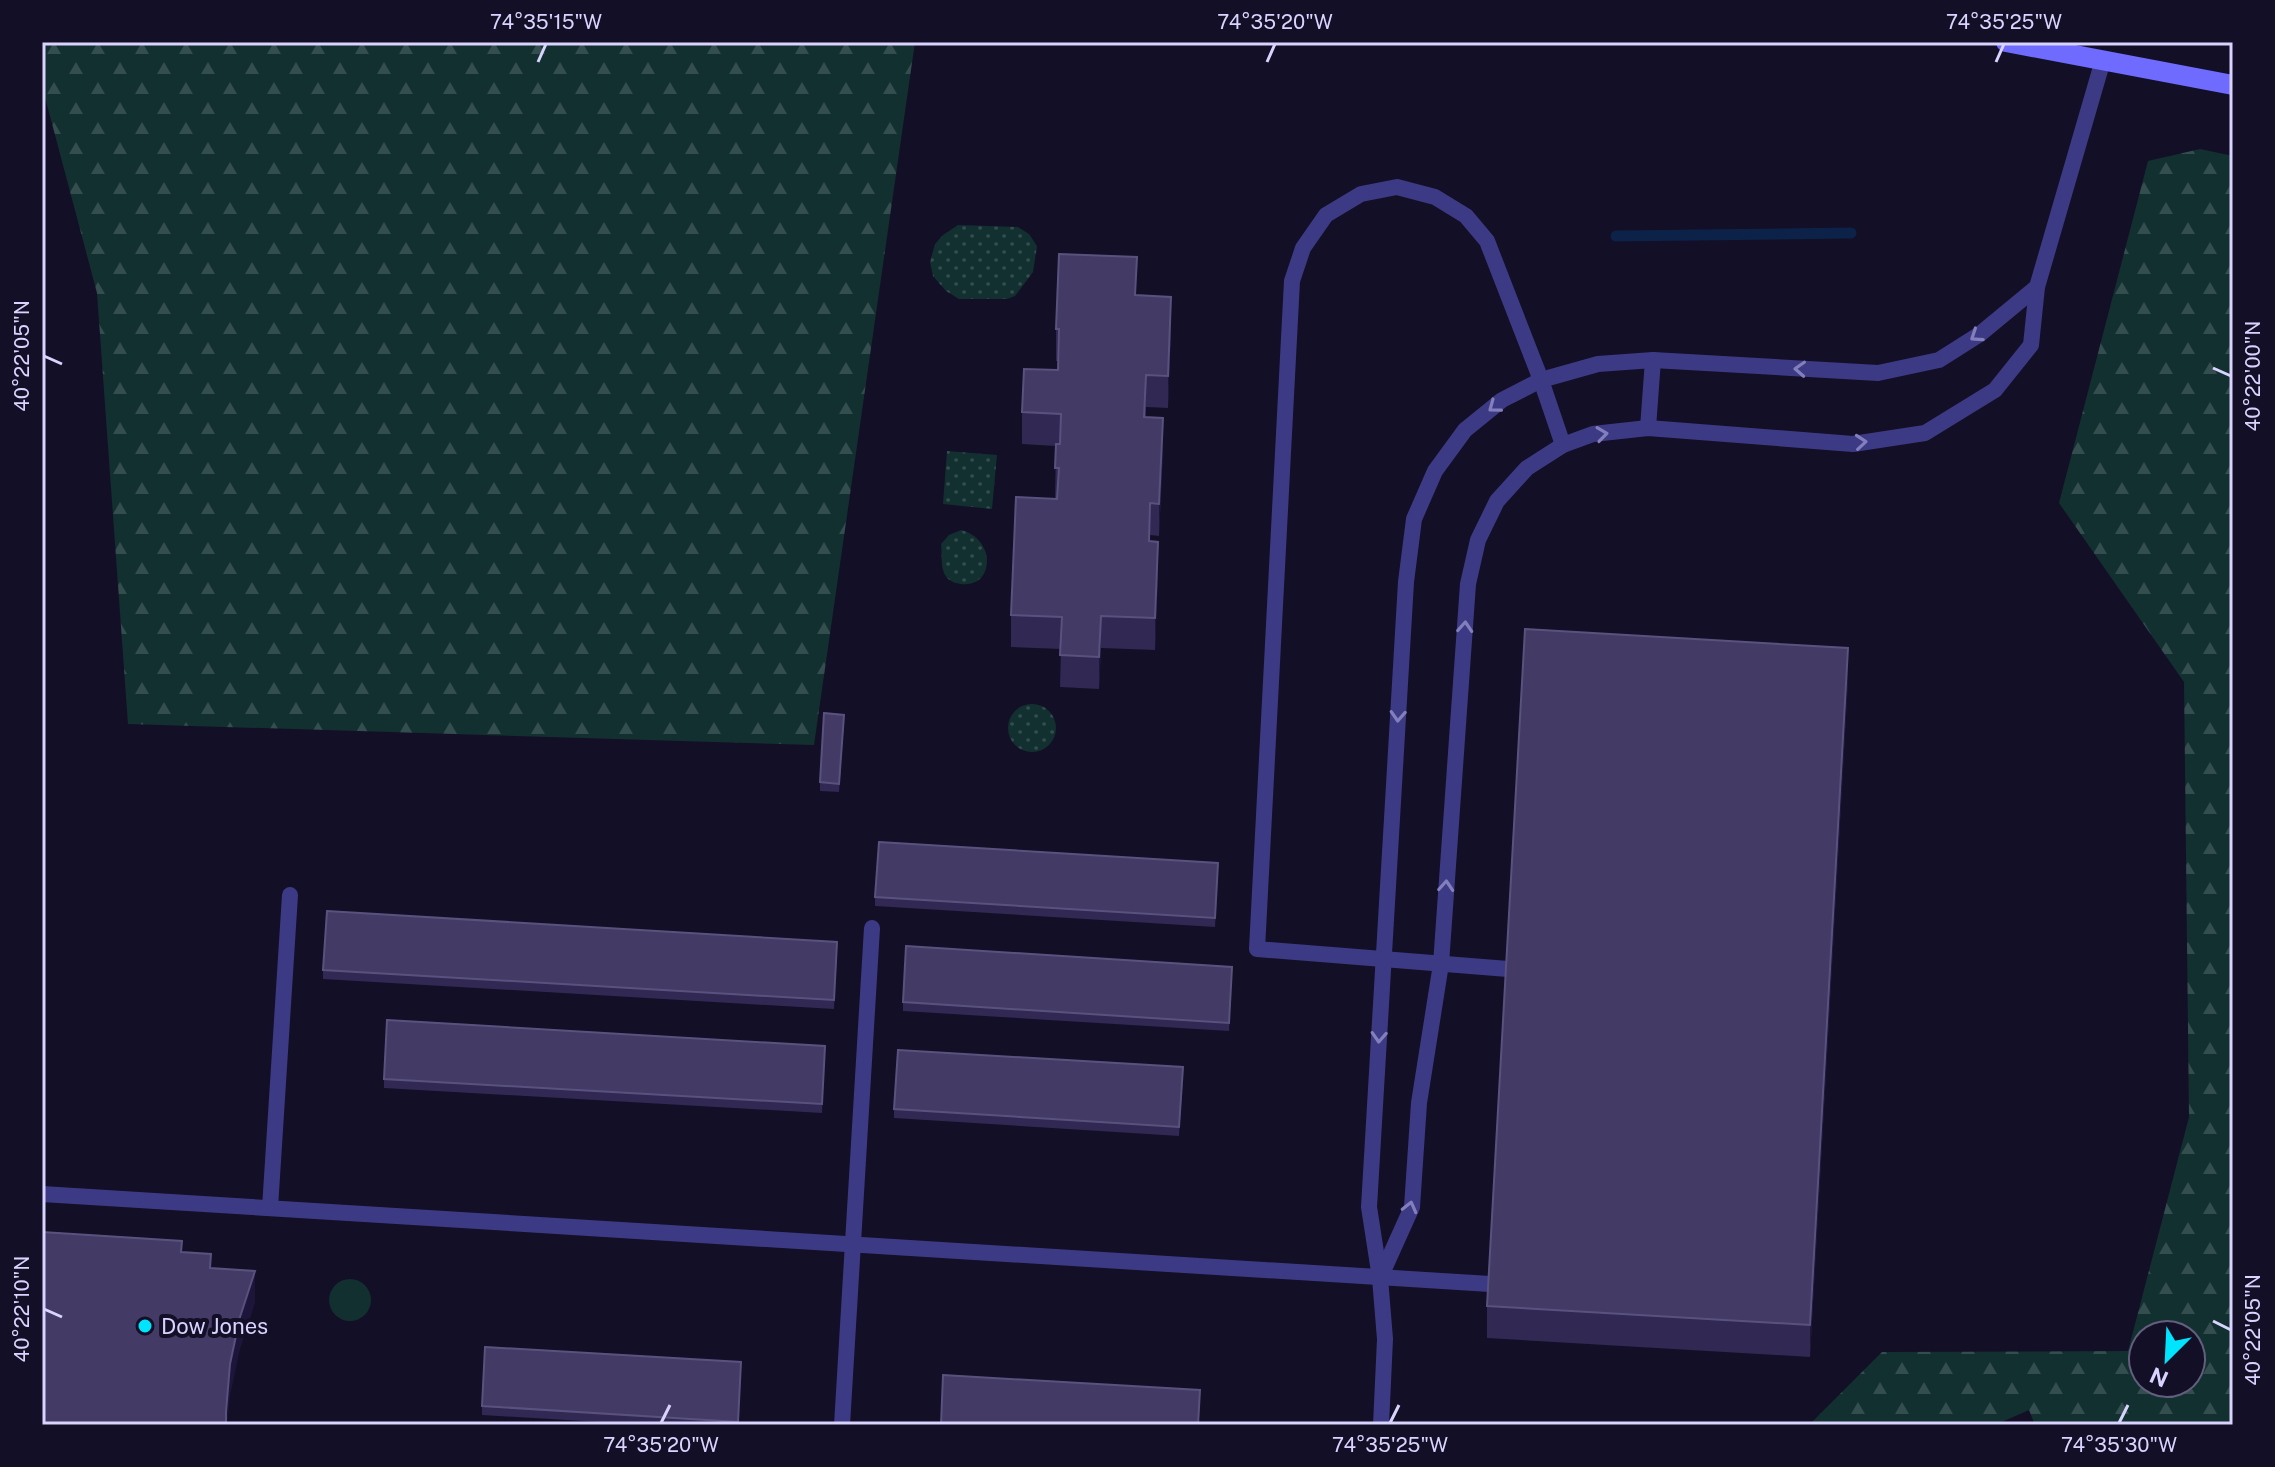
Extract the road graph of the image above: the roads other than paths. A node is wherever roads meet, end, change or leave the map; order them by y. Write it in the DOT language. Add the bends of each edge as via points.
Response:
graph roads {
  1 [pos="2006,42"];
  2 [pos="2106,51"];
  3 [pos="2233,85"];
  4 [pos="2037,287"];
  5 [pos="1653,360"];
  6 [pos="1541,380"];
  7 [pos="1648,428"];
  8 [pos="1563,445"];
  9 [pos="290,895"];
  10 [pos="872,928"];
  11 [pos="1383,959"];
  12 [pos="1441,964"];
  13 [pos="1508,969"];
  14 [pos="42,1194"];
  15 [pos="270,1208"];
  16 [pos="853,1245"];
  17 [pos="1380,1278"];
  18 [pos="1490,1284"];
  19 [pos="842,1425"];
  20 [pos="1381,1425"];
  1 -- 2 [label="street"];
  2 -- 3 [label="street"];
  2 -- 4 [label="lane"];
  4 -- 5 [label="lane, one-way" via="1939,360 1878,373"];
  7 -- 4 [label="lane, one-way" via="1853,444 1925,433 1995,390 2031,345"];
  5 -- 6 [label="lane" via="1598,364"];
  5 -- 7 [label="lane"];
  6 -- 8 [label="lane"];
  6 -- 11 [label="lane, one-way" via="1502,400 1465,430 1435,471 1414,519"];
  6 -- 11 [label="lane" via="1487,241 1466,216 1435,197 1397,187 1361,194 1326,215 1303,248 1292,281 1257,949"];
  8 -- 7 [label="lane, one-way" via="1593,434"];
  12 -- 8 [label="lane, one-way" via="1468,584 1478,540 1497,501 1527,468"];
  9 -- 15 [label="lane"];
  10 -- 16 [label="lane"];
  11 -- 12 [label="lane"];
  11 -- 17 [label="lane, one-way" via="1369,1207"];
  12 -- 13 [label="lane"];
  17 -- 12 [label="lane, one-way" via="1412,1207 1419,1103"];
  14 -- 15 [label="lane"];
  15 -- 16 [label="lane"];
  16 -- 17 [label="lane"];
  16 -- 19 [label="lane"];
  17 -- 18 [label="lane"];
  17 -- 20 [label="lane" via="1385,1339"];
}
